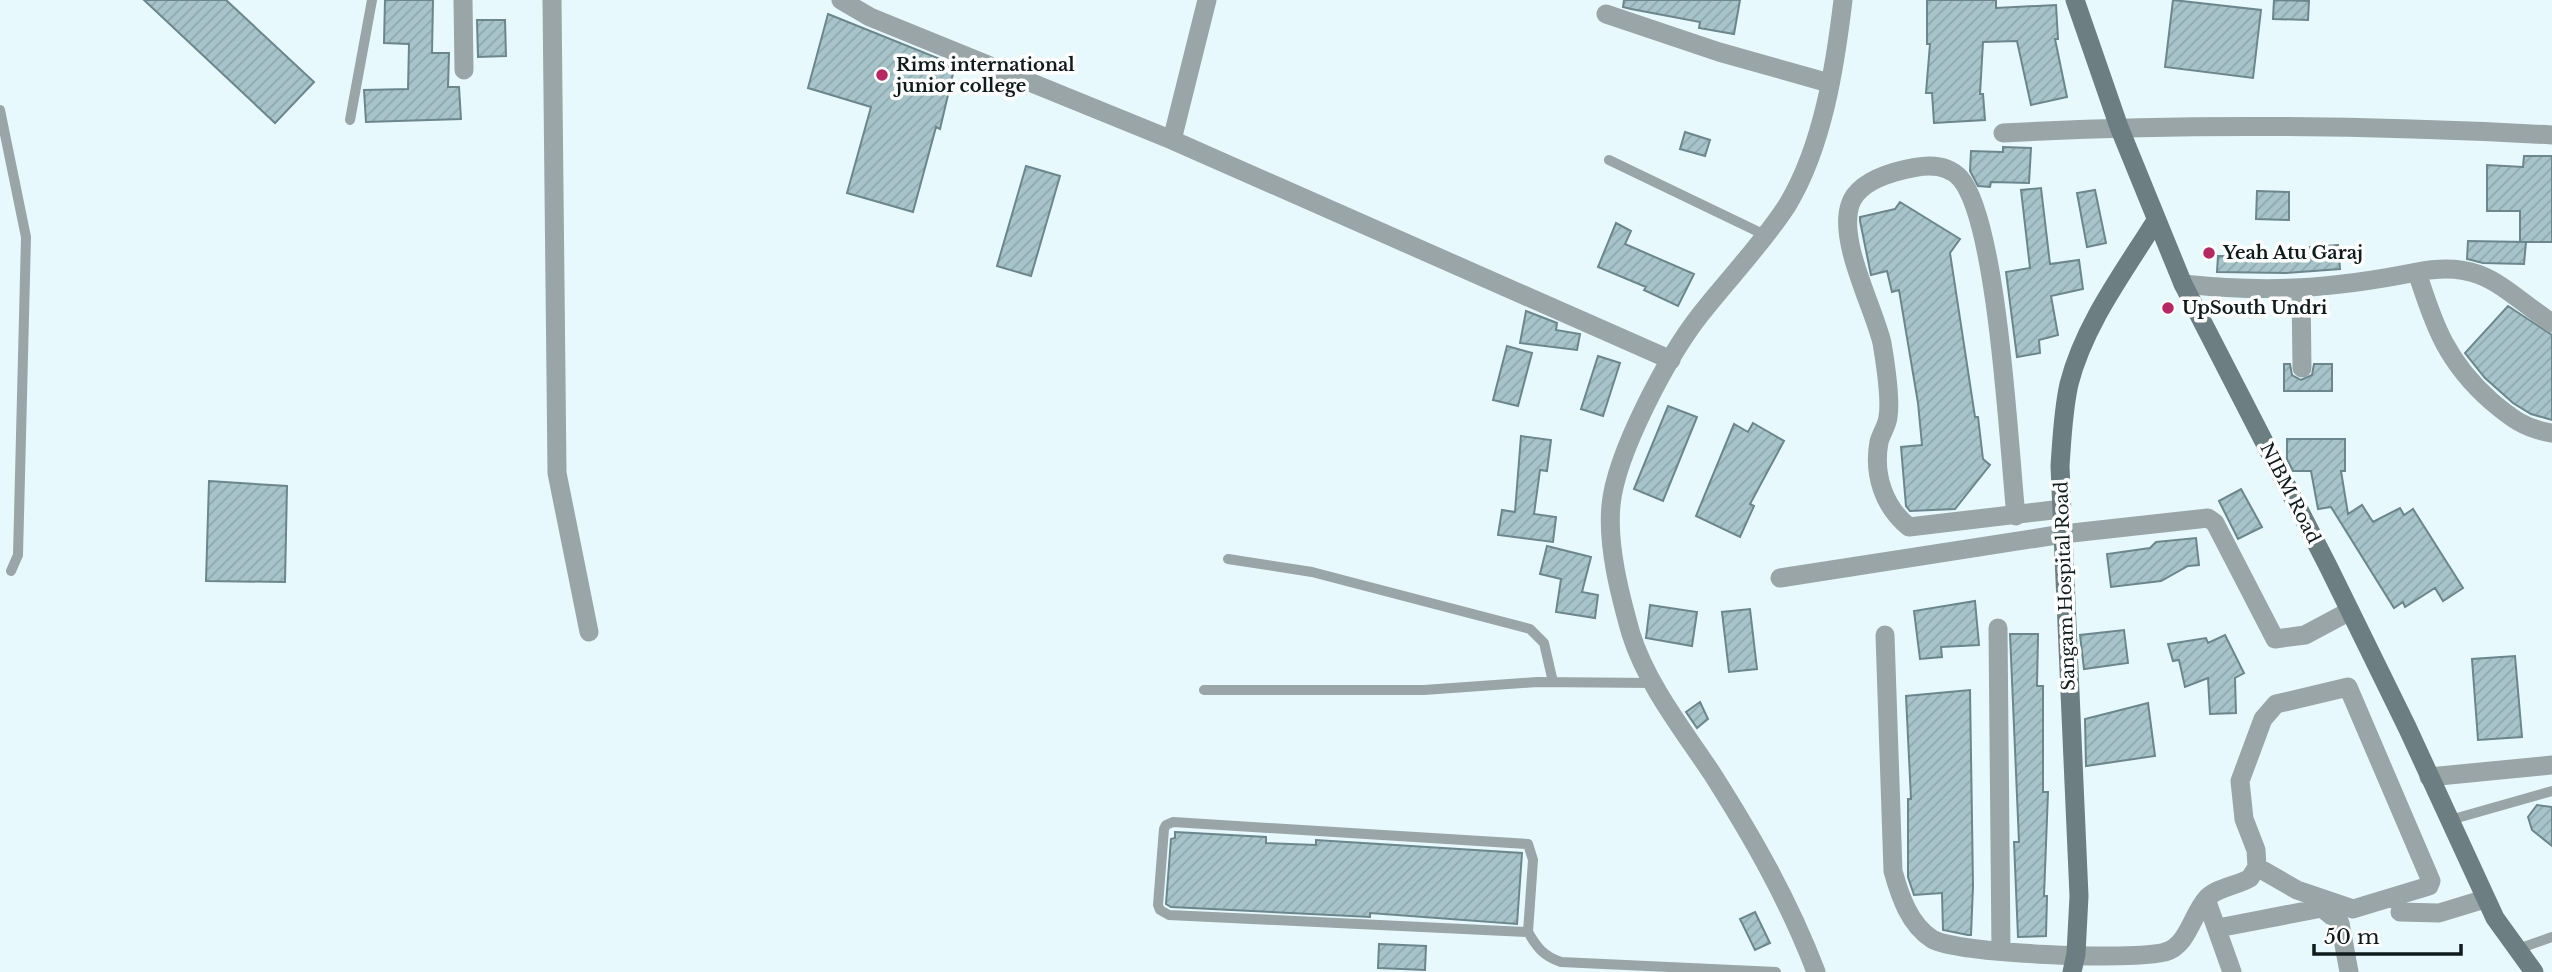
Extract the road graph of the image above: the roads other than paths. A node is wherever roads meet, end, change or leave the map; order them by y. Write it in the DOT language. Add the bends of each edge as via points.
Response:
graph roads {
  1 [pos="372,0"];
  2 [pos="463,0"];
  3 [pos="552,0"];
  4 [pos="841,0"];
  5 [pos="1207,0"];
  6 [pos="1843,0"];
  7 [pos="2075,0"];
  8 [pos="1606,14"];
  9 [pos="464,70"];
  10 [pos="1829,83"];
  11 [pos="0,110"];
  12 [pos="350,120"];
  13 [pos="2119,127"];
  14 [pos="2003,133"];
  15 [pos="2552,135"];
  16 [pos="1172,140"];
  17 [pos="1609,160"];
  18 [pos="2155,222"];
  19 [pos="1765,235"];
  20 [pos="2417,272"];
  21 [pos="2183,284"];
  22 [pos="2301,289"];
  23 [pos="2552,323"];
  24 [pos="1671,360"];
  25 [pos="2302,368"];
  26 [pos="2552,433"];
  27 [pos="2062,509"];
  28 [pos="2016,516"];
  29 [pos="2063,534"];
  30 [pos="1228,559"];
  31 [pos="11,571"];
  32 [pos="1780,578"];
  33 [pos="2350,611"];
  34 [pos="1998,628"];
  35 [pos="589,632"];
  36 [pos="1885,635"];
  37 [pos="1553,682"];
  38 [pos="1654,683"];
  39 [pos="1204,690"];
  40 [pos="2552,765"];
  41 [pos="2429,777"];
  42 [pos="2552,792"];
  43 [pos="2450,820"];
  44 [pos="2256,867"];
  45 [pos="2206,899"];
  46 [pos="2485,899"];
  47 [pos="2400,912"];
  48 [pos="2218,928"];
  49 [pos="1528,932"];
  50 [pos="2552,937"];
  51 [pos="2515,950"];
  52 [pos="2001,951"];
  53 [pos="2074,963"];
  54 [pos="1776,972"];
  55 [pos="1815,972"];
  56 [pos="2232,972"];
  57 [pos="2349,972"];
  58 [pos="2534,972"];
  1 -- 12 [label="lane"];
  2 -- 9 [label="street"];
  3 -- 35 [label="street" via="557,473"];
  4 -- 16 [label="street" via="870,17"];
  5 -- 16 [label="street"];
  6 -- 10 [label="street"];
  7 -- 13 [label="main road, NIBM Road"];
  8 -- 10 [label="street"];
  10 -- 19 [label="street" via="1808,161 1788,203"];
  11 -- 31 [label="lane" via="26,237 18,555"];
  13 -- 14 [label="street"];
  13 -- 15 [label="street" via="2359,127"];
  13 -- 18 [label="main road, NIBM Road"];
  16 -- 24 [label="street"];
  17 -- 19 [label="lane"];
  18 -- 21 [label="main road, NIBM Road"];
  18 -- 27 [label="main road, Sangam Hospital Road" via="2090,328 2069,384 2062,428"];
  19 -- 24 [label="street" via="1697,318"];
  20 -- 22 [label="street"];
  20 -- 23 [label="street" via="2453,267 2473,271 2498,283"];
  20 -- 26 [label="street" via="2435,325 2456,366 2522,426"];
  21 -- 22 [label="street" via="2252,291"];
  21 -- 33 [label="main road, NIBM Road"];
  22 -- 25 [label="street"];
  24 -- 38 [label="street" via="1621,463 1611,508 1612,537 1631,633"];
  27 -- 28 [label="street"];
  27 -- 29 [label="main road, Sangam Hospital Road"];
  28 -- 28 [label="street" via="1909,527 1884,498 1878,470 1879,442 1888,418 1882,343 1859,283 1848,223 1850,204 1877,177 1944,167 1971,195 1982,229 1994,304"];
  29 -- 32 [label="street"];
  29 -- 33 [label="street" via="2208,518 2215,523 2275,639 2305,635"];
  29 -- 53 [label="main road, Sangam Hospital Road" via="2078,896"];
  30 -- 37 [label="lane" via="1311,572 1530,629 1544,643"];
  33 -- 41 [label="main road, NIBM Road"];
  34 -- 52 [label="street"];
  36 -- 52 [label="street" via="1890,841 1900,900 1931,938 1951,947"];
  37 -- 38 [label="lane"];
  37 -- 39 [label="lane" via="1424,690"];
  38 -- 55 [label="street" via="1758,847 1790,908"];
  40 -- 41 [label="street"];
  41 -- 43 [label="main road, NIBM Road"];
  42 -- 43 [label="lane"];
  43 -- 46 [label="main road, NIBM Road"];
  44 -- 44 [label="street" via="2240,781 2263,719 2276,704 2348,687 2431,881 2429,886 2353,909 2297,890"];
  44 -- 45 [label="street" via="2250,878"];
  45 -- 48 [label="street"];
  45 -- 53 [label="street" via="2181,941 2168,952"];
  46 -- 47 [label="street" via="2439,913"];
  46 -- 51 [label="main road, NIBM Road"];
  48 -- 56 [label="street"];
  48 -- 57 [label="street" via="2322,908 2340,923"];
  49 -- 49 [label="lane" via="1533,860 1528,844 1173,822 1164,830 1158,905 1169,915"];
  49 -- 54 [label="lane" via="1537,948 1561,962"];
  50 -- 51 [label="lane"];
  51 -- 58 [label="main road, NIBM Road"];
  52 -- 53 [label="street"];
}
